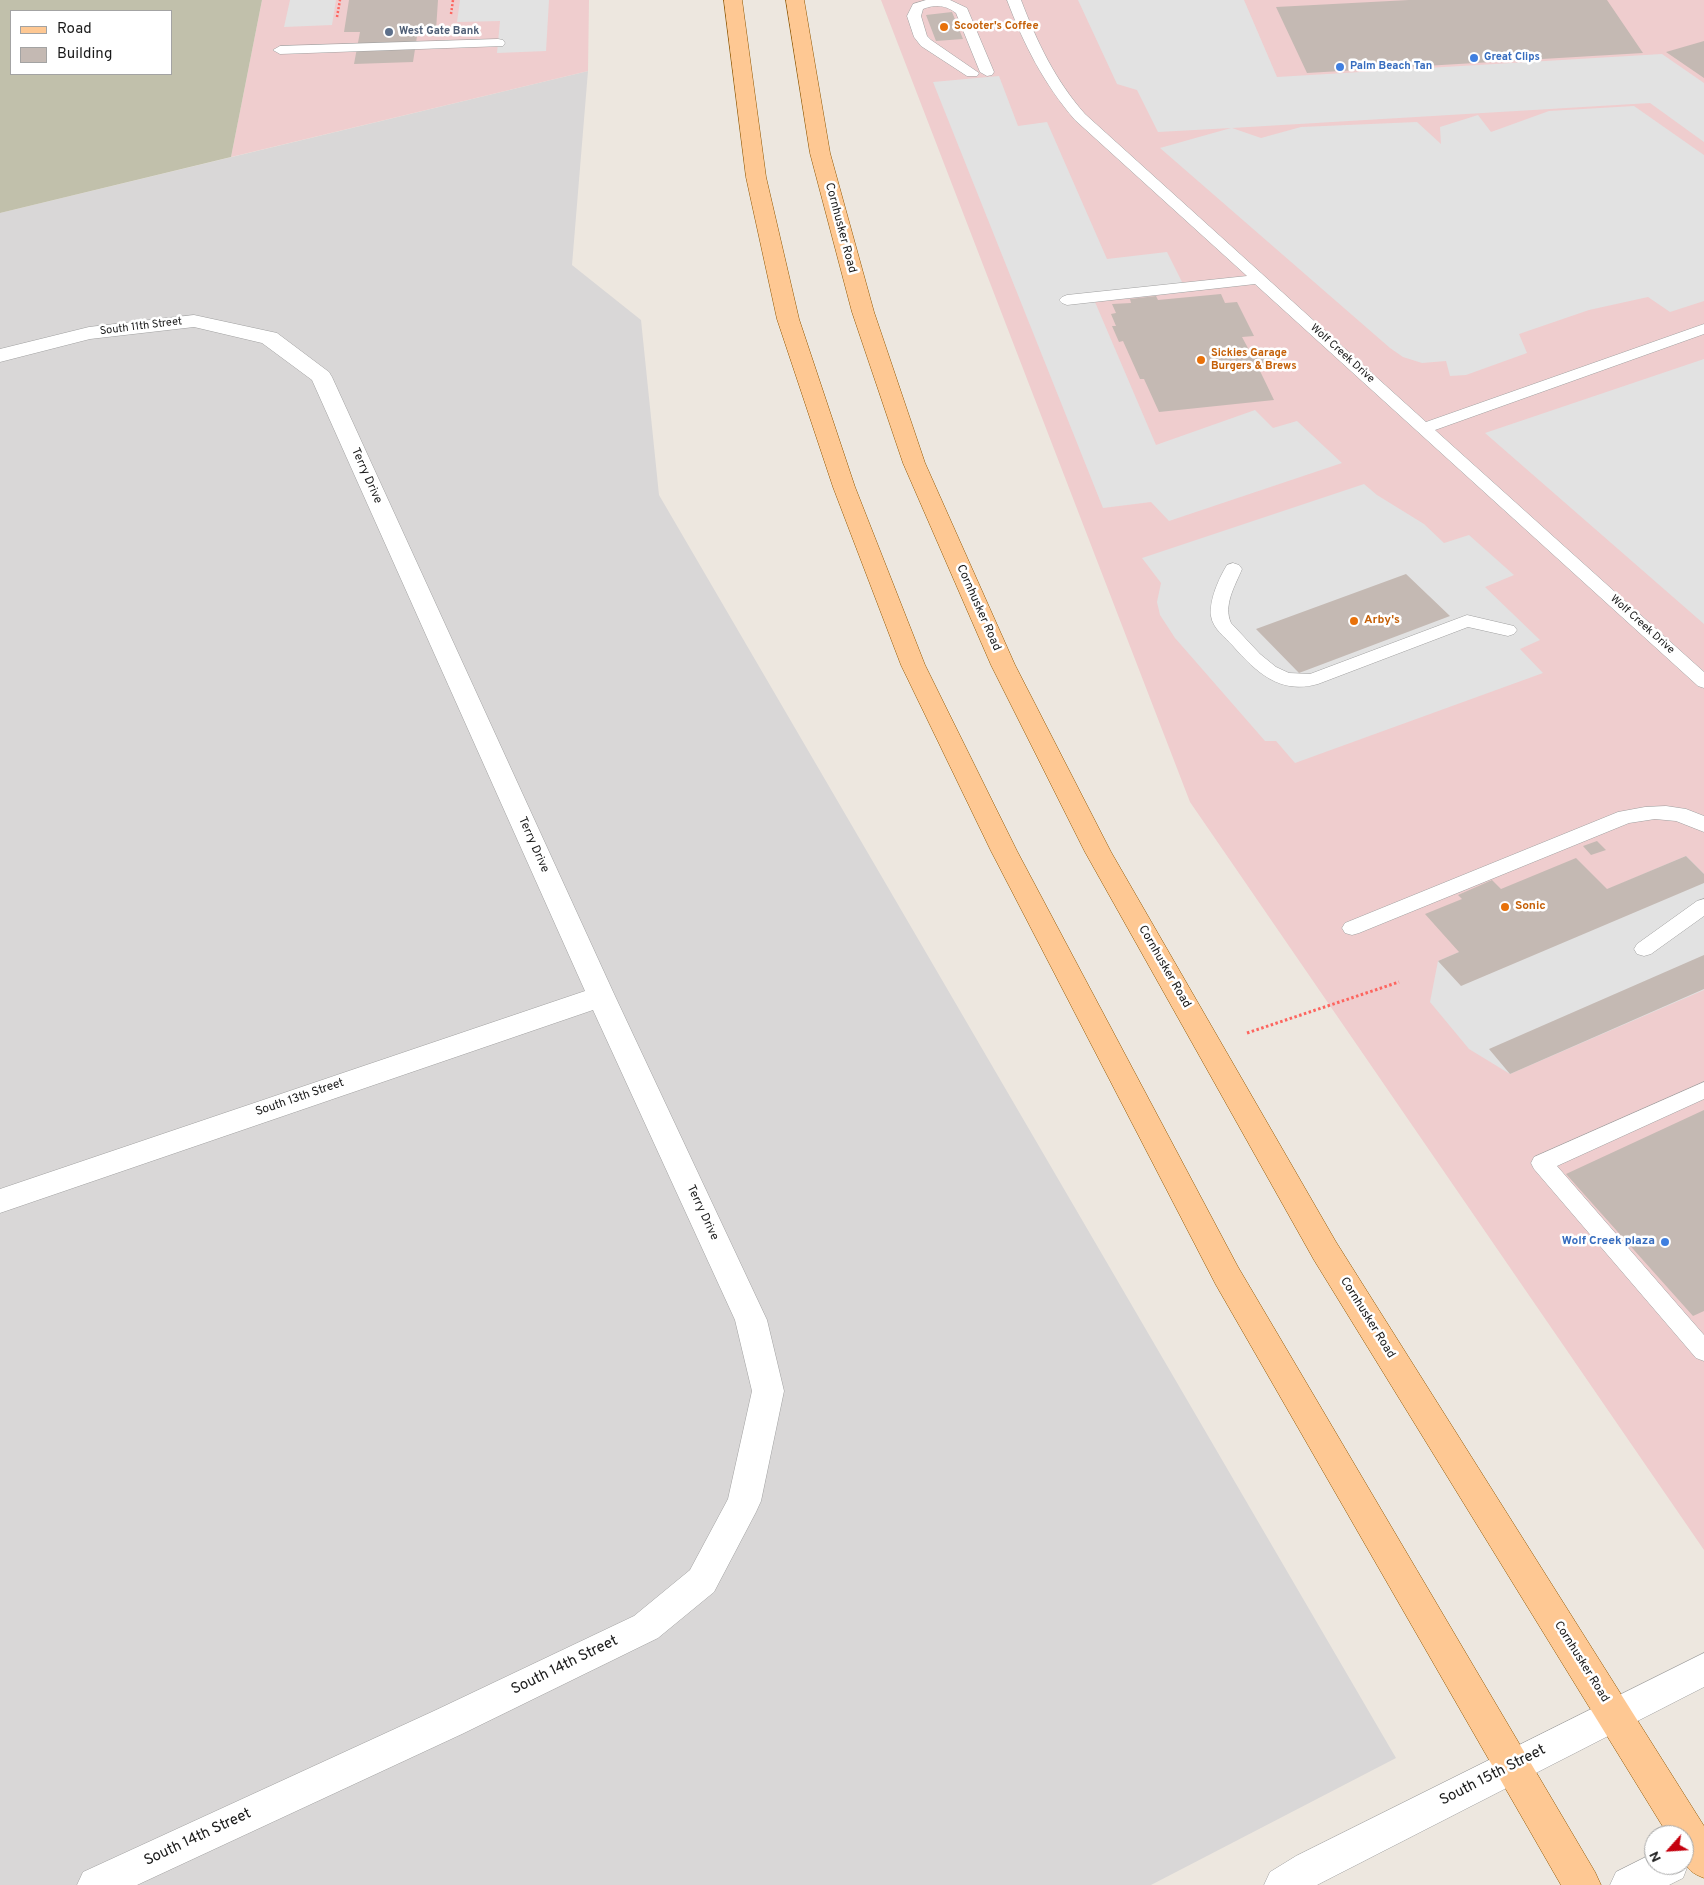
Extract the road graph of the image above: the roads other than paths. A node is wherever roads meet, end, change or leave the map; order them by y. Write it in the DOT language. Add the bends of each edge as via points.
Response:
graph roads {
  1 [pos="733,0"];
  2 [pos="795,0"];
  3 [pos="1014,0"];
  4 [pos="498,43"];
  5 [pos="280,50"];
  6 [pos="987,72"];
  7 [pos="972,73"];
  8 [pos="1260,280"];
  9 [pos="1067,300"];
  10 [pos="1704,330"];
  11 [pos="0,356"];
  12 [pos="1424,428"];
  13 [pos="350,439"];
  14 [pos="1233,569"];
  15 [pos="1508,630"];
  16 [pos="1704,682"];
  17 [pos="1704,825"];
  18 [pos="1704,906"];
  19 [pos="1352,928"];
  20 [pos="1644,949"];
  21 [pos="601,996"];
  22 [pos="1704,1090"];
  23 [pos="0,1202"];
  24 [pos="719,1249"];
  25 [pos="1704,1351"];
  26 [pos="1704,1669"];
  27 [pos="1614,1715"];
  28 [pos="1512,1765"];
  29 [pos="1675,1825"];
  30 [pos="1651,1875"];
  31 [pos="96,1885"];
  32 [pos="1284,1885"];
  33 [pos="1582,1885"];
  34 [pos="1629,1885"];
  1 -- 28 [label="main road" via="756,177 788,320 844,487 913,665 1004,851 1227,1276"];
  2 -- 27 [label="main road, Cornhusker Road" via="820,153 863,312 914,463 1003,665 1098,852 1325,1251"];
  3 -- 8 [label="lane, Wolf Creek Drive" via="1046,75 1067,103"];
  4 -- 5 [label="lane"];
  6 -- 7 [label="lane" via="962,11 952,3 924,2 914,16 921,37"];
  8 -- 9 [label="lane"];
  8 -- 12 [label="lane, Wolf Creek Drive"];
  10 -- 12 [label="lane"];
  11 -- 13 [label="street, South 11th Street" via="89,333 194,321 269,338 321,377"];
  12 -- 16 [label="lane, Wolf Creek Drive"];
  13 -- 21 [label="street, Terry Drive"];
  14 -- 15 [label="lane" via="1219,608 1220,618 1262,668 1286,680 1312,680 1467,621"];
  17 -- 19 [label="lane" via="1686,816 1666,813 1647,812 1625,817"];
  18 -- 20 [label="lane"];
  21 -- 23 [label="street, South 13th Street"];
  21 -- 24 [label="street, Terry Drive"];
  22 -- 25 [label="lane" via="1542,1163"];
  24 -- 31 [label="street, South 14th Street" via="751,1320 768,1391 744,1501 702,1581 646,1627"];
  26 -- 27 [label="street, South 15th Street"];
  27 -- 28 [label="street, South 15th Street"];
  27 -- 29 [label="main road, Cornhusker Road"];
  28 -- 32 [label="street, South 15th Street" via="1309,1869"];
  28 -- 33 [label="main road"];
  30 -- 34 [label="street"];
}
